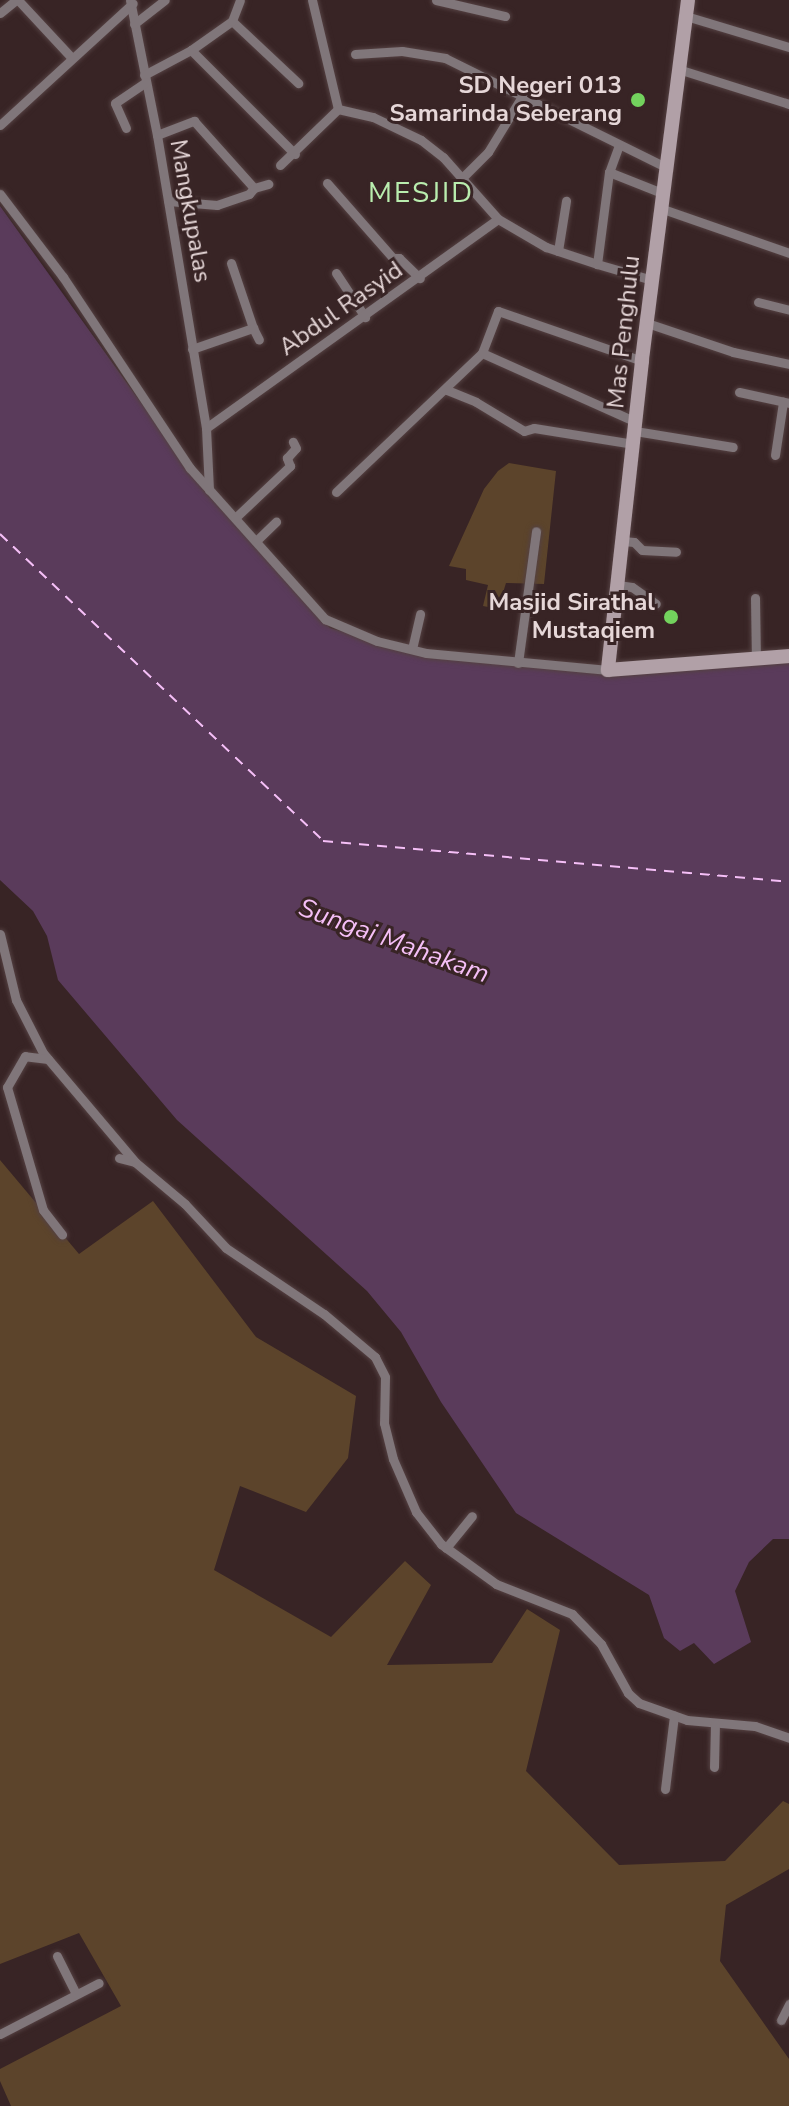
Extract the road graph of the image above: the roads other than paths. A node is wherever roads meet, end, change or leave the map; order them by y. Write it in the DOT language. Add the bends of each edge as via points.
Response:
graph roads {
  1 [pos="165,0"];
  2 [pos="240,0"];
  3 [pos="312,0"];
  4 [pos="433,0"];
  5 [pos="688,0"];
  6 [pos="14,1"];
  7 [pos="132,2"];
  8 [pos="0,13"];
  9 [pos="505,16"];
  10 [pos="686,16"];
  11 [pos="232,21"];
  12 [pos="134,24"];
  13 [pos="789,47"];
  14 [pos="191,50"];
  15 [pos="355,54"];
  16 [pos="71,57"];
  17 [pos="678,69"];
  18 [pos="145,78"];
  19 [pos="298,83"];
  20 [pos="521,98"];
  21 [pos="789,104"];
  22 [pos="338,109"];
  23 [pos="0,125"];
  24 [pos="126,128"];
  25 [pos="157,135"];
  26 [pos="619,145"];
  27 [pos="295,154"];
  28 [pos="280,165"];
  29 [pos="666,167"];
  30 [pos="609,172"];
  31 [pos="462,178"];
  32 [pos="327,183"];
  33 [pos="268,184"];
  34 [pos="254,188"];
  35 [pos="0,194"];
  36 [pos="661,200"];
  37 [pos="168,201"];
  38 [pos="566,201"];
  39 [pos="498,219"];
  40 [pos="558,251"];
  41 [pos="789,253"];
  42 [pos="231,263"];
  43 [pos="597,264"];
  44 [pos="336,273"];
  45 [pos="420,278"];
  46 [pos="652,280"];
  47 [pos="758,302"];
  48 [pos="789,310"];
  49 [pos="365,317"];
  50 [pos="647,323"];
  51 [pos="253,328"];
  52 [pos="259,340"];
  53 [pos="192,349"];
  54 [pos="482,353"];
  55 [pos="642,361"];
  56 [pos="789,364"];
  57 [pos="447,390"];
  58 [pos="739,392"];
  59 [pos="786,403"];
  60 [pos="206,428"];
  61 [pos="635,432"];
  62 [pos="293,442"];
  63 [pos="733,447"];
  64 [pos="775,455"];
  65 [pos="209,490"];
  66 [pos="336,492"];
  67 [pos="235,518"];
  68 [pos="276,522"];
  69 [pos="536,531"];
  70 [pos="256,541"];
  71 [pos="627,541"];
  72 [pos="676,552"];
  73 [pos="622,586"];
  74 [pos="755,598"];
  75 [pos="656,604"];
  76 [pos="420,614"];
  77 [pos="412,649"];
  78 [pos="789,656"];
  79 [pos="756,659"];
  80 [pos="518,663"];
  81 [pos="608,670"];
  82 [pos="0,934"];
  83 [pos="48,1059"];
  84 [pos="119,1158"];
  85 [pos="135,1162"];
  86 [pos="62,1234"];
  87 [pos="472,1516"];
  88 [pos="446,1548"];
  89 [pos="674,1716"];
  90 [pos="715,1724"];
  91 [pos="789,1738"];
  92 [pos="714,1767"];
  93 [pos="665,1789"];
  94 [pos="57,1956"];
  95 [pos="99,1983"];
  96 [pos="76,1994"];
  97 [pos="789,2004"];
  98 [pos="781,2020"];
  99 [pos="0,2034"];
  1 -- 12 [label="street"];
  2 -- 11 [label="street"];
  3 -- 22 [label="street"];
  4 -- 9 [label="street"];
  5 -- 10 [label="street, Mas Penghulu"];
  6 -- 8 [label="street"];
  6 -- 16 [label="street"];
  7 -- 12 [label="street, Mangkupalas"];
  7 -- 16 [label="street"];
  10 -- 13 [label="street"];
  10 -- 17 [label="street, Mas Penghulu"];
  11 -- 14 [label="street"];
  11 -- 19 [label="street"];
  12 -- 18 [label="street, Mangkupalas"];
  14 -- 18 [label="street"];
  14 -- 27 [label="street"];
  15 -- 20 [label="street" via="402,51 445,58"];
  16 -- 23 [label="street"];
  17 -- 21 [label="street"];
  17 -- 29 [label="street, Mas Penghulu"];
  18 -- 24 [label="street" via="115,103"];
  18 -- 25 [label="street, Mangkupalas"];
  20 -- 26 [label="street"];
  20 -- 31 [label="street" via="488,152"];
  22 -- 27 [label="street"];
  22 -- 31 [label="street" via="373,117 421,140"];
  25 -- 34 [label="street" via="194,121"];
  25 -- 37 [label="street, Mangkupalas"];
  26 -- 29 [label="street"];
  26 -- 30 [label="street"];
  27 -- 28 [label="street"];
  29 -- 36 [label="street, Mas Penghulu"];
  30 -- 36 [label="street"];
  30 -- 43 [label="street"];
  31 -- 39 [label="street"];
  32 -- 45 [label="street" via="393,258"];
  33 -- 34 [label="street"];
  34 -- 37 [label="street" via="217,205"];
  35 -- 65 [label="street"];
  36 -- 41 [label="street"];
  36 -- 46 [label="street, Mas Penghulu"];
  37 -- 53 [label="street, Mangkupalas"];
  38 -- 40 [label="street"];
  39 -- 40 [label="street"];
  39 -- 45 [label="street, Abdul Rasyid"];
  40 -- 43 [label="street"];
  42 -- 51 [label="street"];
  43 -- 46 [label="street"];
  44 -- 49 [label="street"];
  45 -- 49 [label="street, Abdul Rasyid"];
  46 -- 50 [label="street, Mas Penghulu"];
  47 -- 48 [label="street"];
  49 -- 60 [label="street, Abdul Rasyid"];
  50 -- 55 [label="street, Mas Penghulu"];
  50 -- 56 [label="street" via="733,352"];
  51 -- 52 [label="street"];
  51 -- 53 [label="street"];
  53 -- 60 [label="street, Mangkupalas"];
  54 -- 55 [label="street" via="498,311"];
  54 -- 57 [label="street"];
  54 -- 61 [label="street"];
  55 -- 61 [label="street, Mas Penghulu"];
  57 -- 61 [label="street" via="524,431"];
  57 -- 66 [label="street"];
  58 -- 59 [label="street"];
  59 -- 64 [label="street"];
  60 -- 65 [label="street, Mangkupalas"];
  61 -- 63 [label="street"];
  61 -- 71 [label="street, Mas Penghulu"];
  62 -- 67 [label="street" via="296,448 287,458 291,465"];
  65 -- 67 [label="street"];
  67 -- 70 [label="street"];
  68 -- 70 [label="street"];
  69 -- 80 [label="street"];
  70 -- 77 [label="street" via="325,619"];
  71 -- 72 [label="street" via="642,550"];
  71 -- 73 [label="street, Mas Penghulu"];
  73 -- 75 [label="street"];
  73 -- 81 [label="street, Mas Penghulu"];
  74 -- 79 [label="street"];
  76 -- 77 [label="street"];
  77 -- 80 [label="street"];
  78 -- 79 [label="street"];
  79 -- 81 [label="street"];
  80 -- 81 [label="street"];
  82 -- 83 [label="street" via="16,1000"];
  83 -- 85 [label="street"];
  83 -- 86 [label="street" via="25,1056 7,1087 43,1210"];
  84 -- 85 [label="street"];
  85 -- 88 [label="street" via="226,1248 333,1320 375,1357 385,1377 384,1423 393,1459 416,1512"];
  87 -- 88 [label="street"];
  88 -- 89 [label="street" via="496,1584 572,1614 601,1644 630,1696"];
  89 -- 90 [label="street"];
  89 -- 93 [label="street"];
  90 -- 91 [label="street" via="755,1726"];
  90 -- 92 [label="street"];
  94 -- 96 [label="street"];
  95 -- 96 [label="street"];
  96 -- 99 [label="street"];
  97 -- 98 [label="street"];
}
